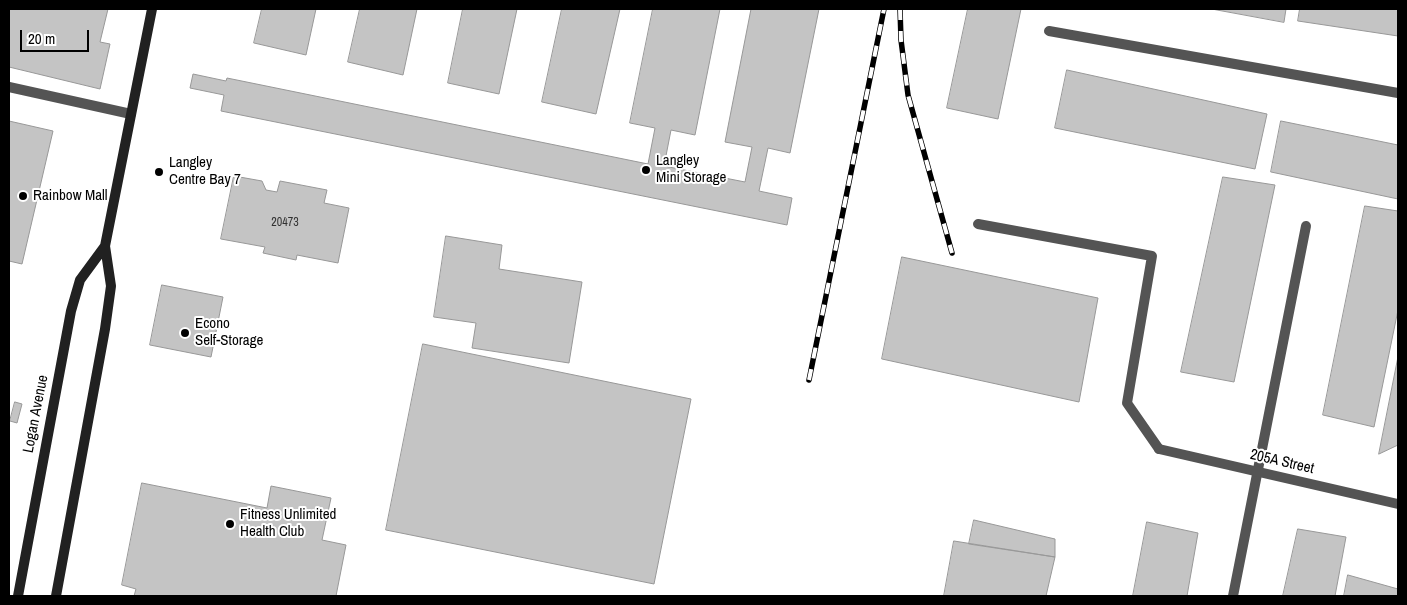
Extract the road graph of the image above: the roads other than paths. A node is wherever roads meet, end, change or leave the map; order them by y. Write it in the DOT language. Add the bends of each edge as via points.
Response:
graph roads {
  1 [pos="152,9"];
  2 [pos="1049,31"];
  3 [pos="9,87"];
  4 [pos="1398,93"];
  5 [pos="131,114"];
  6 [pos="978,224"];
  7 [pos="1306,226"];
  8 [pos="105,246"];
  9 [pos="1258,472"];
  10 [pos="1398,504"];
  11 [pos="18,596"];
  12 [pos="56,596"];
  13 [pos="1233,596"];
  1 -- 5 [label="main road, Logan Avenue"];
  2 -- 4 [label="street"];
  3 -- 5 [label="street"];
  5 -- 8 [label="main road, Logan Avenue"];
  6 -- 9 [label="street, 205A Street" via="1152,256 1127,403 1160,449"];
  7 -- 9 [label="street"];
  8 -- 11 [label="main road, Logan Avenue" via="80,280 71,311"];
  8 -- 12 [label="main road, Logan Avenue" via="111,286 105,329"];
  9 -- 10 [label="street, 205A Street"];
  9 -- 13 [label="street"];
}
